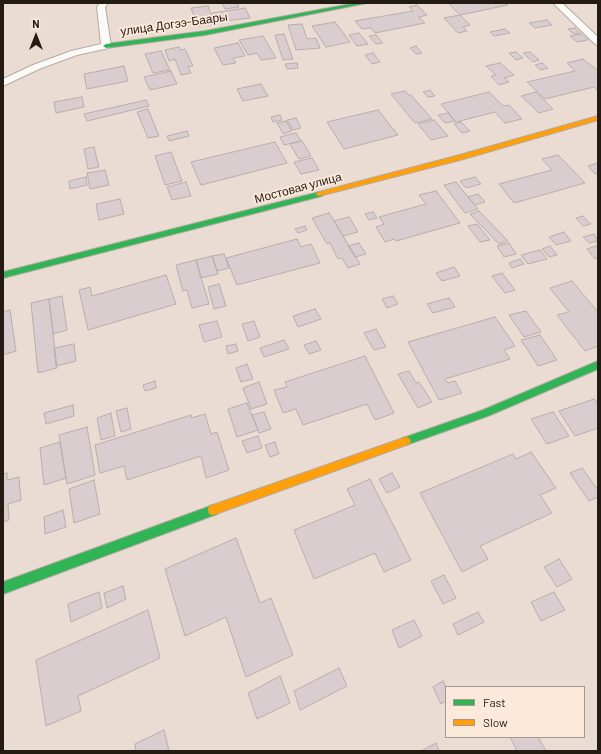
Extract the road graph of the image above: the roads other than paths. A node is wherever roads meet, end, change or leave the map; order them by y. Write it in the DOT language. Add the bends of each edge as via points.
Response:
graph roads {
  1 [pos="104,3"];
  2 [pos="364,3"];
  3 [pos="557,3"];
  4 [pos="598,42"];
  5 [pos="106,46"];
  6 [pos="3,84"];
  7 [pos="598,118"];
  8 [pos="3,275"];
  9 [pos="598,365"];
  10 [pos="3,588"];
  1 -- 5 [label="lane" via="101,7"];
  2 -- 5 [label="street, улица Догээ-Баары" via="205,33"];
  3 -- 4 [label="lane"];
  5 -- 6 [label="lane" via="36,67"];
  7 -- 8 [label="street, Мостовая улица" via="458,158"];
  9 -- 10 [label="street" via="485,413"];
}
